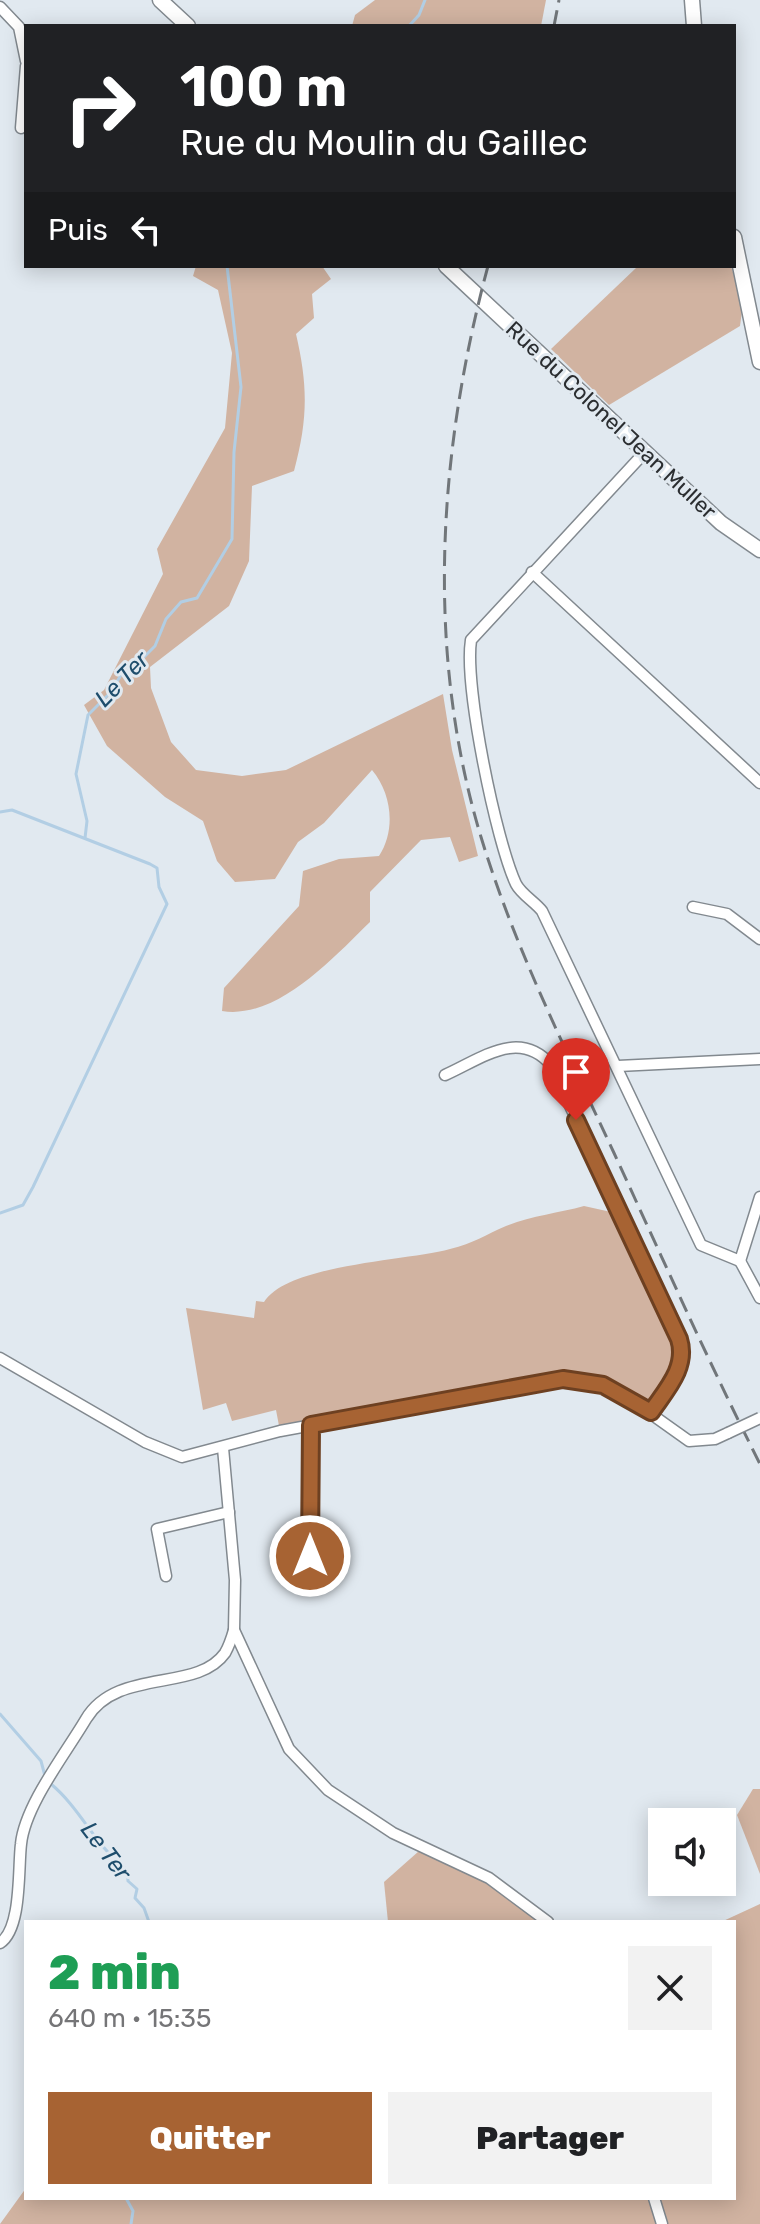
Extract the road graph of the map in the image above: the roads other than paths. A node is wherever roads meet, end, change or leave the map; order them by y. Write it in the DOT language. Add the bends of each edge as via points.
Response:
graph roads {
  1 [pos="160,0"];
  2 [pos="692,0"];
  3 [pos="0,7"];
  4 [pos="186,24"];
  5 [pos="694,24"];
  6 [pos="24,53"];
  7 [pos="24,90"];
  8 [pos="21,128"];
  9 [pos="736,247"];
  10 [pos="448,268"];
  11 [pos="760,362"];
  12 [pos="645,452"];
  13 [pos="743,541"];
  14 [pos="760,550"];
  15 [pos="760,562"];
  16 [pos="532,572"];
  17 [pos="760,783"];
  18 [pos="693,907"];
  19 [pos="760,939"];
  20 [pos="760,1059"];
  21 [pos="618,1066"];
  22 [pos="445,1075"];
  23 [pos="760,1197"];
  24 [pos="740,1261"];
  25 [pos="760,1298"];
  26 [pos="0,1358"];
  27 [pos="651,1412"];
  28 [pos="760,1418"];
  29 [pos="311,1425"];
  30 [pos="223,1448"];
  31 [pos="229,1512"];
  32 [pos="343,1557"];
  33 [pos="166,1576"];
  34 [pos="234,1630"];
  35 [pos="545,1920"];
  36 [pos="0,1943"];
  37 [pos="655,2200"];
  38 [pos="662,2224"];
  1 -- 4 [label="main road"];
  2 -- 5 [label="main road"];
  3 -- 6 [label="street" via="19,27"];
  7 -- 8 [label="street"];
  9 -- 11 [label="main road"];
  10 -- 12 [label="main road, Rue du Colonel Jean Muller"];
  12 -- 13 [label="main road, Rue du Colonel Jean Muller"];
  12 -- 16 [label="street"];
  13 -- 14 [label="main road, Rue du Colonel Jean Muller"];
  13 -- 15 [label="main road, Rue du Colonel Jean Muller"];
  16 -- 17 [label="street"];
  16 -- 21 [label="street" via="472,639 475,711 517,887 542,911"];
  18 -- 19 [label="street" via="739,920"];
  20 -- 21 [label="street"];
  21 -- 24 [label="street" via="701,1245"];
  22 -- 27 [label="street" via="508,1046 534,1050 551,1065 682,1346 681,1365"];
  23 -- 24 [label="street"];
  24 -- 25 [label="street"];
  26 -- 30 [label="street" via="145,1442 182,1457"];
  27 -- 28 [label="street, bridge" via="696,1443"];
  27 -- 29 [label="street" via="603,1385 563,1379"];
  29 -- 30 [label="street"];
  29 -- 32 [label="street" via="310,1556"];
  30 -- 31 [label="street"];
  31 -- 33 [label="street" via="157,1529"];
  31 -- 34 [label="street"];
  34 -- 35 [label="street" via="289,1749 304,1769 393,1833 489,1878"];
  34 -- 36 [label="street" via="226,1652 215,1663 116,1690 96,1703 31,1812 21,1840 15,1915"];
  37 -- 38 [label="street"];
}
